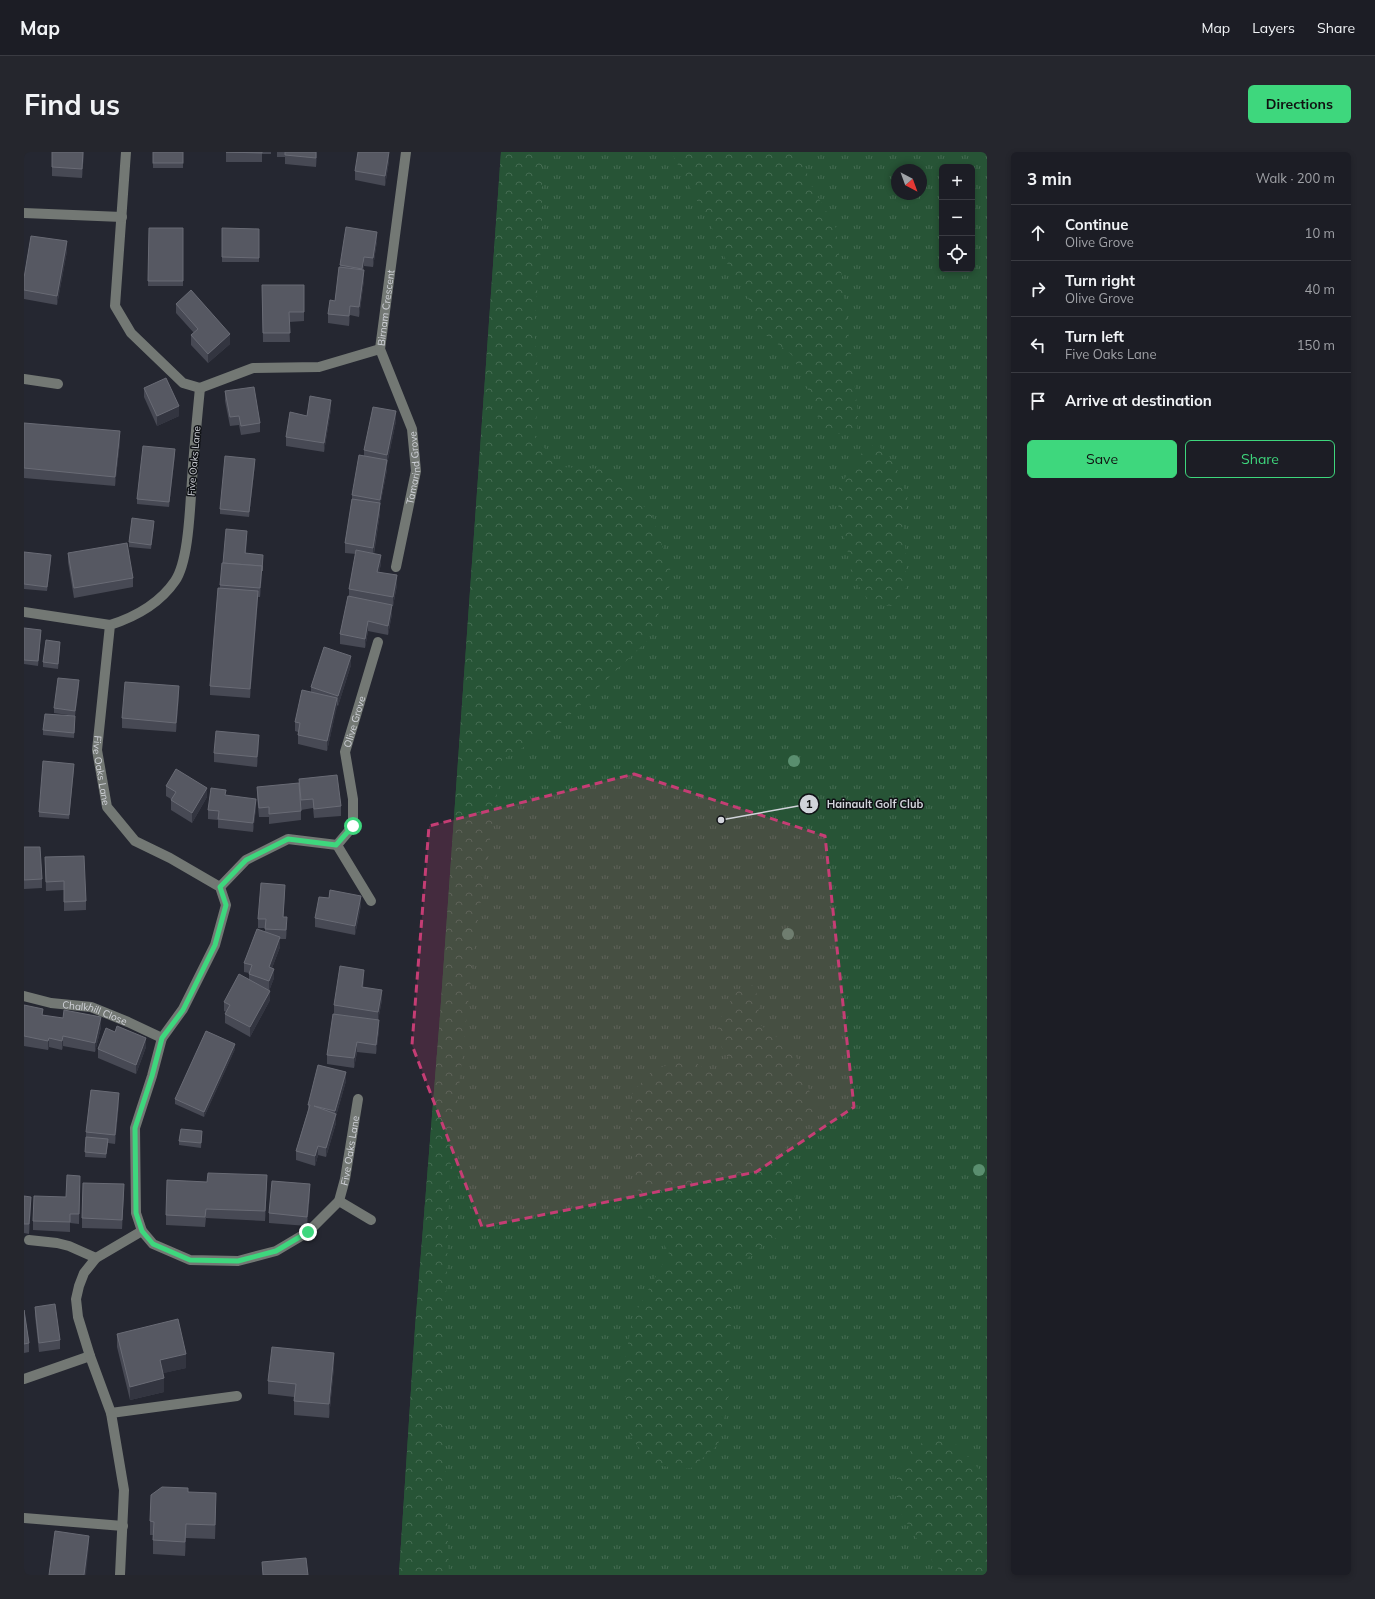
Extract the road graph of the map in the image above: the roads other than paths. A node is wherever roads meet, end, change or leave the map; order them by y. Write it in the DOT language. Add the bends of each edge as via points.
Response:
graph roads {
  1 [pos="126,152"];
  2 [pos="406,152"];
  3 [pos="24,213"];
  4 [pos="122,217"];
  5 [pos="380,349"];
  6 [pos="24,379"];
  7 [pos="58,384"];
  8 [pos="200,388"];
  9 [pos="396,567"];
  10 [pos="24,612"];
  11 [pos="110,625"];
  12 [pos="378,642"];
  13 [pos="336,845"];
  14 [pos="220,887"];
  15 [pos="371,901"];
  16 [pos="24,996"];
  17 [pos="162,1038"];
  18 [pos="358,1099"];
  19 [pos="339,1201"];
  20 [pos="371,1220"];
  21 [pos="142,1231"];
  22 [pos="29,1240"];
  23 [pos="96,1258"];
  24 [pos="90,1356"];
  25 [pos="24,1378"];
  26 [pos="237,1396"];
  27 [pos="111,1413"];
  28 [pos="24,1518"];
  29 [pos="123,1526"];
  30 [pos="120,1575"];
  1 -- 4 [label="street"];
  2 -- 5 [label="street, Birnam Crescent"];
  3 -- 4 [label="street"];
  4 -- 8 [label="street" via="115,306 131,333 173,374 183,383"];
  5 -- 8 [label="street, Birnam Crescent" via="319,367 254,368"];
  5 -- 9 [label="street, Tamarind Grove" via="412,429 416,471"];
  6 -- 7 [label="street"];
  8 -- 11 [label="street, Five Oaks Lane" via="189,520 183,560 175,581 153,604 123,621"];
  10 -- 11 [label="street"];
  11 -- 14 [label="street, Five Oaks Lane" via="97,750 107,807 135,841"];
  12 -- 13 [label="street, Olive Grove" via="345,752 353,799 353,826"];
  13 -- 14 [label="street" via="288,839 246,860"];
  13 -- 15 [label="street"];
  14 -- 17 [label="street, Five Oaks Lane" via="226,905 215,945 183,1010"];
  16 -- 17 [label="street, Chalkhill Close" via="51,1003 91,1007"];
  17 -- 21 [label="street, Five Oaks Lane" via="135,1128 136,1213"];
  18 -- 19 [label="street, Five Oaks Lane"];
  19 -- 20 [label="street"];
  19 -- 21 [label="street, Five Oaks Lane" via="308,1232 276,1251 238,1261 190,1260 153,1244"];
  21 -- 23 [label="street"];
  22 -- 23 [label="street" via="69,1246"];
  23 -- 24 [label="street" via="84,1273 76,1299 78,1317"];
  24 -- 25 [label="street"];
  24 -- 27 [label="street"];
  26 -- 27 [label="street"];
  27 -- 29 [label="street" via="124,1490"];
  28 -- 29 [label="street"];
  29 -- 30 [label="street"];
}
